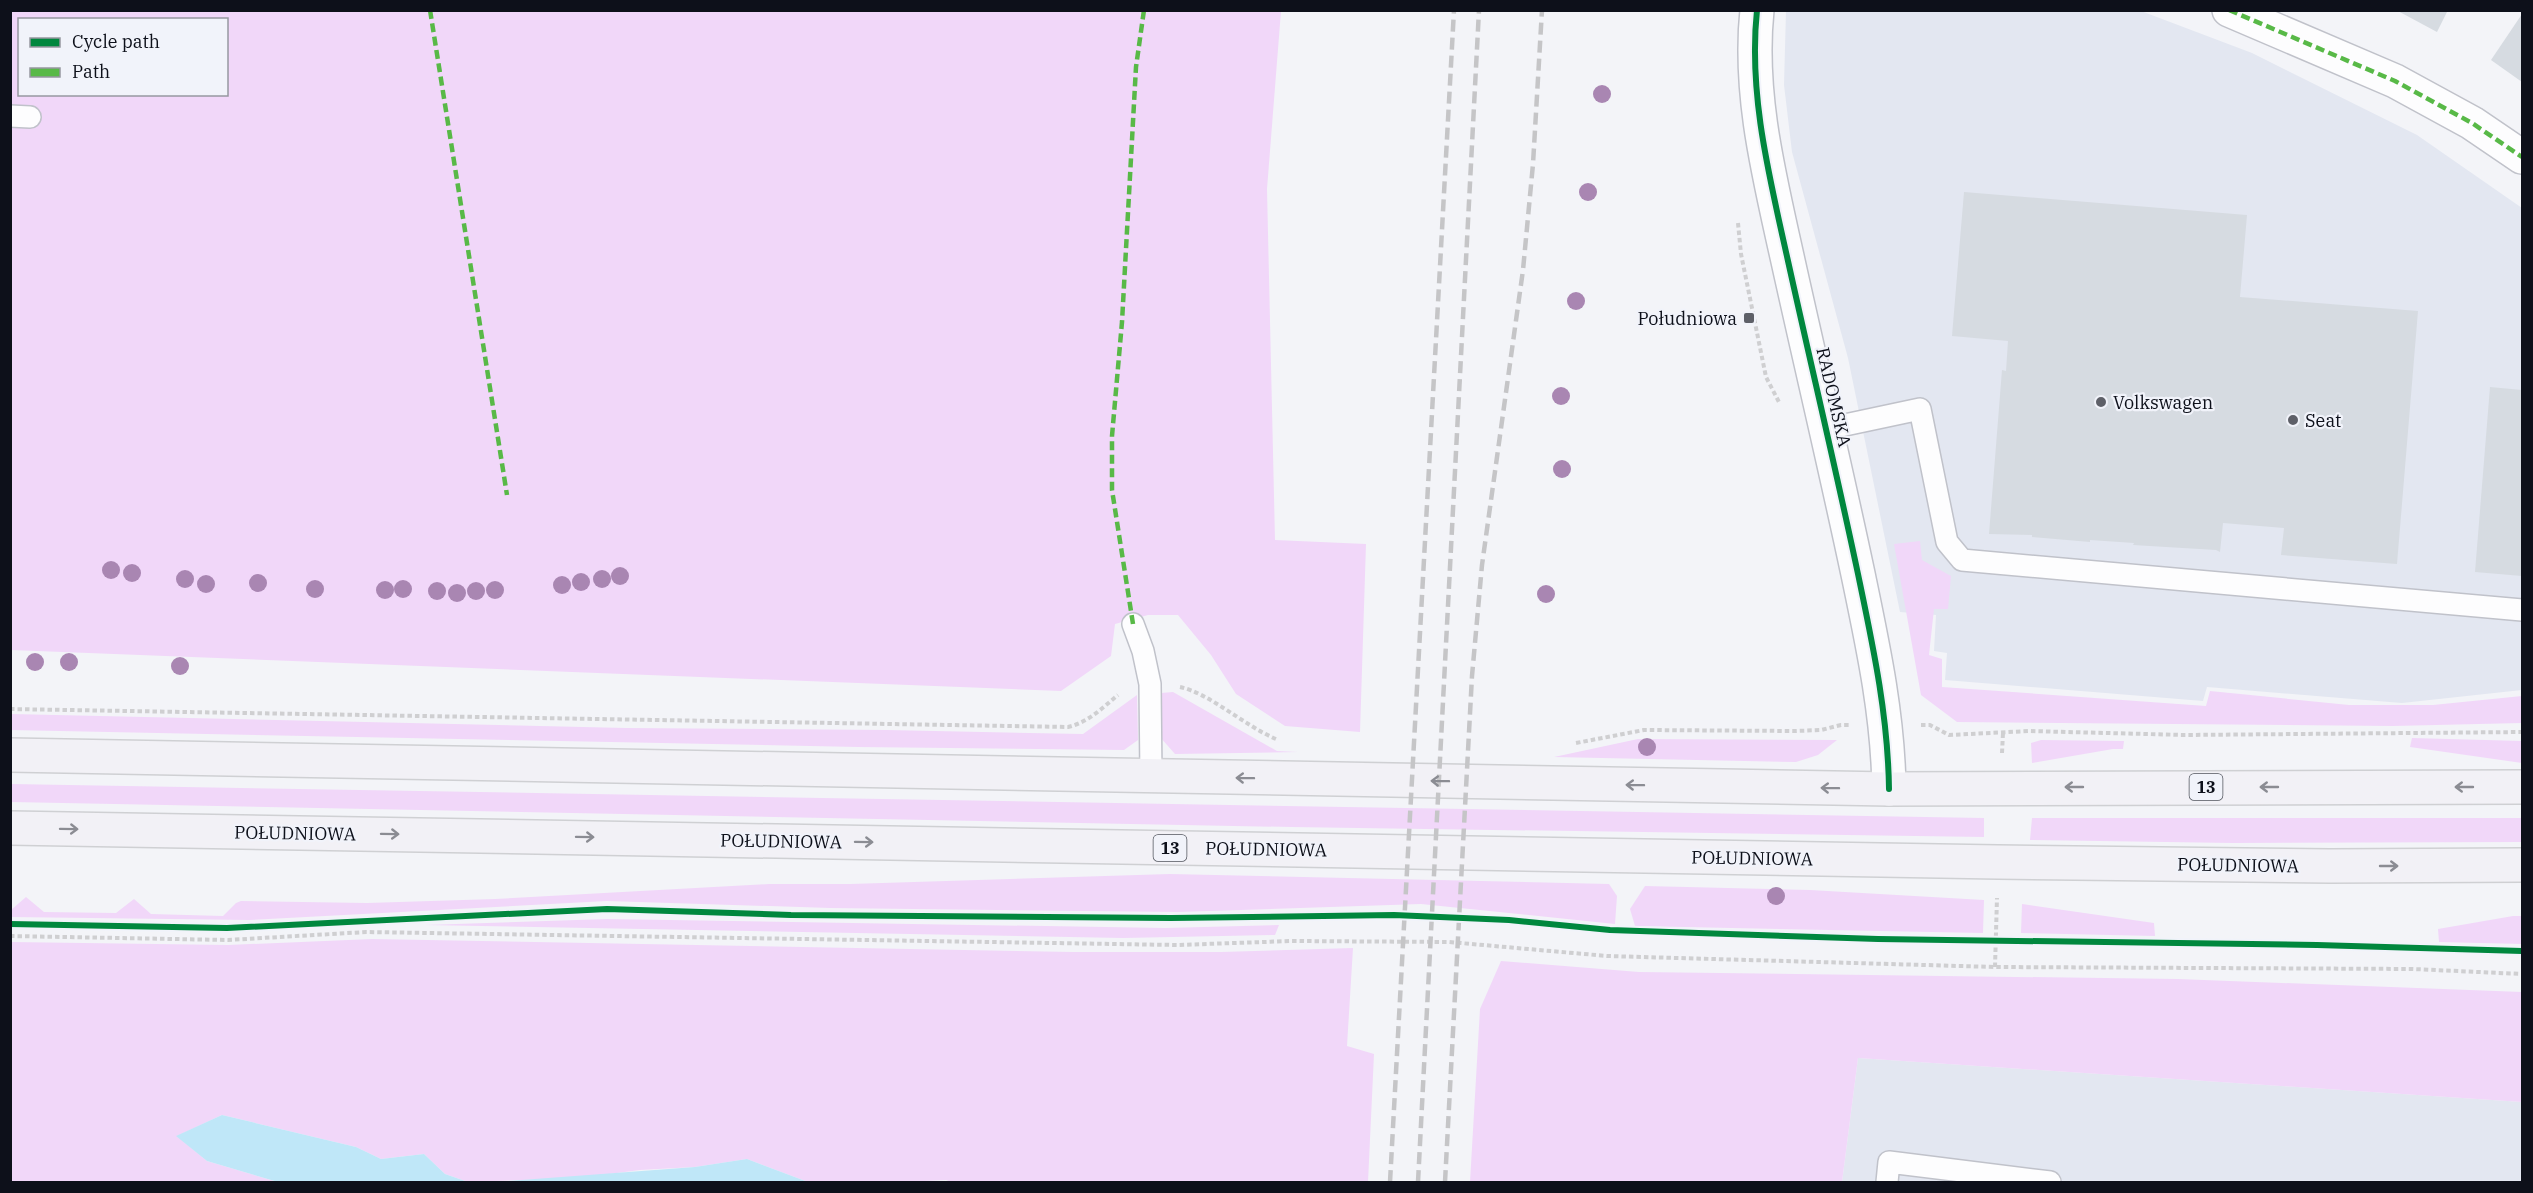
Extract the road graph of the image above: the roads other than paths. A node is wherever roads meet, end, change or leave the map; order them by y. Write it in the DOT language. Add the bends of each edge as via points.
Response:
graph roads {
  1 [pos="1757,10"];
  2 [pos="2229,10"];
  3 [pos="2523,157"];
  4 [pos="1826,429"];
  5 [pos="2523,610"];
  6 [pos="1133,624"];
  7 [pos="10,756"];
  8 [pos="1151,777"];
  9 [pos="2523,787"];
  10 [pos="1889,789"];
  11 [pos="10,828"];
  12 [pos="2523,865"];
  13 [pos="1987,1179"];
  14 [pos="1887,1182"];
  15 [pos="2050,1182"];
  1 -- 4 [label="street, RADOMSKA" via="1755,73 1761,131"];
  2 -- 3 [label="street" via="2395,81 2472,123"];
  4 -- 5 [label="lane" via="1920,410 1947,542 1962,560"];
  4 -- 10 [label="street, RADOMSKA" via="1883,697"];
  6 -- 8 [label="lane" via="1150,684"];
  7 -- 8 [label="main road, 13"];
  10 -- 8 [label="main road, 13, one-way"];
  9 -- 10 [label="main road, 13, one-way"];
  11 -- 12 [label="main road, POŁUDNIOWA / 13, one-way" via="1998,862"];
  13 -- 14 [label="lane" via="1889,1162"];
  13 -- 15 [label="lane"];
}
